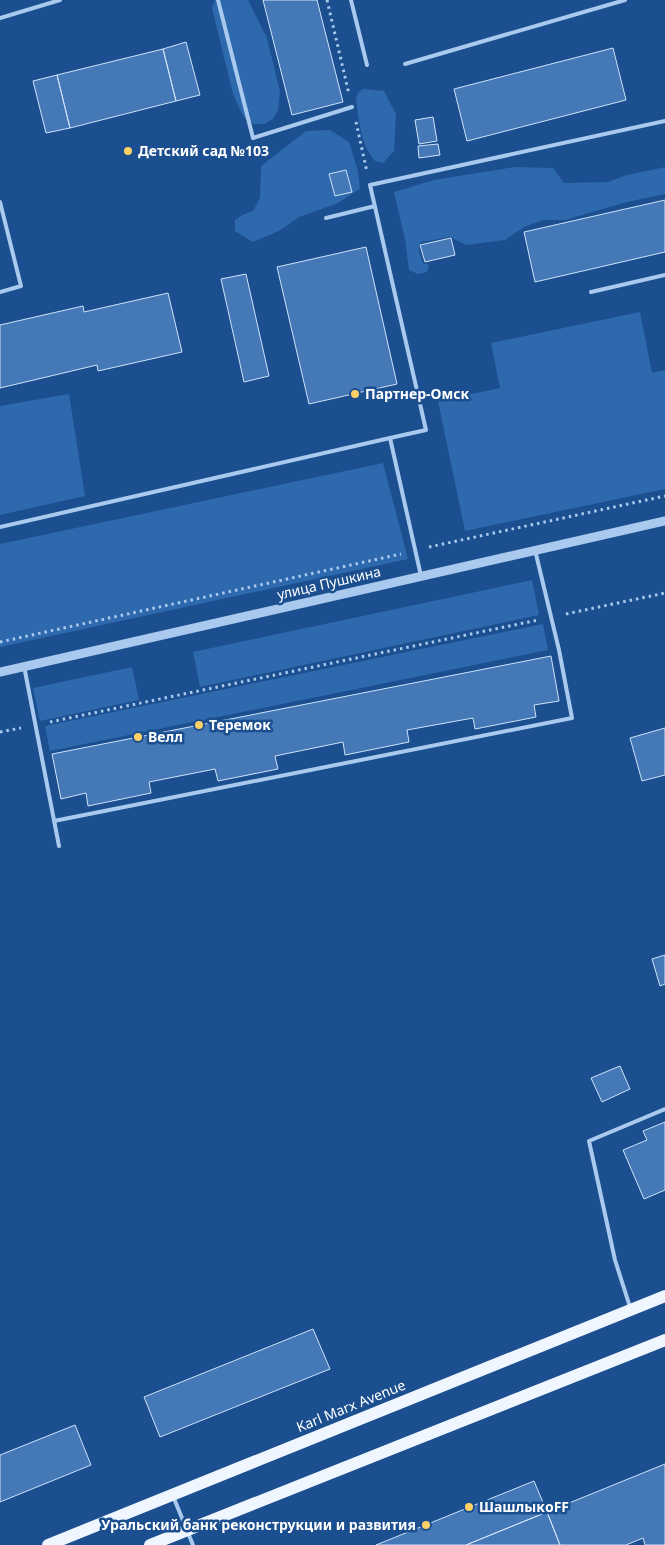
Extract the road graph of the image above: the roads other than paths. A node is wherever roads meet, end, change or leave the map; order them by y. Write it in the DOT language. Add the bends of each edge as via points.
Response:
graph roads {
  1 [pos="60,0"];
  2 [pos="218,0"];
  3 [pos="352,0"];
  4 [pos="625,0"];
  5 [pos="0,18"];
  6 [pos="405,64"];
  7 [pos="367,65"];
  8 [pos="352,107"];
  9 [pos="665,121"];
  10 [pos="0,202"];
  11 [pos="375,206"];
  12 [pos="326,218"];
  13 [pos="665,275"];
  14 [pos="0,292"];
  15 [pos="592,292"];
  16 [pos="390,438"];
  17 [pos="665,521"];
  18 [pos="0,527"];
  19 [pos="535,550"];
  20 [pos="421,576"];
  21 [pos="24,666"];
  22 [pos="0,672"];
  23 [pos="54,821"];
  24 [pos="59,846"];
  25 [pos="665,1110"];
  26 [pos="665,1296"];
  27 [pos="630,1309"];
  28 [pos="665,1340"];
  29 [pos="173,1495"];
  30 [pos="187,1530"];
  31 [pos="48,1545"];
  32 [pos="150,1545"];
  33 [pos="193,1545"];
  1 -- 5 [label="lane"];
  2 -- 8 [label="lane" via="253,138"];
  3 -- 7 [label="lane"];
  4 -- 6 [label="lane"];
  9 -- 11 [label="lane" via="370,184"];
  10 -- 14 [label="lane" via="21,286"];
  11 -- 12 [label="lane"];
  11 -- 16 [label="lane" via="426,430"];
  13 -- 15 [label="lane"];
  16 -- 18 [label="lane"];
  16 -- 20 [label="lane"];
  17 -- 19 [label="street, улица Пушкина"];
  19 -- 20 [label="street, улица Пушкина"];
  19 -- 23 [label="lane" via="572,718"];
  20 -- 21 [label="street, улица Пушкина"];
  21 -- 22 [label="street, улица Пушкина"];
  21 -- 23 [label="lane"];
  23 -- 24 [label="lane"];
  25 -- 27 [label="lane" via="589,1141"];
  26 -- 27 [label="main road, Karl Marx Avenue"];
  27 -- 29 [label="main road, Karl Marx Avenue"];
  28 -- 30 [label="main road"];
  29 -- 30 [label="lane"];
  29 -- 31 [label="main road, Karl Marx Avenue"];
  30 -- 32 [label="main road"];
  30 -- 33 [label="lane"];
}
